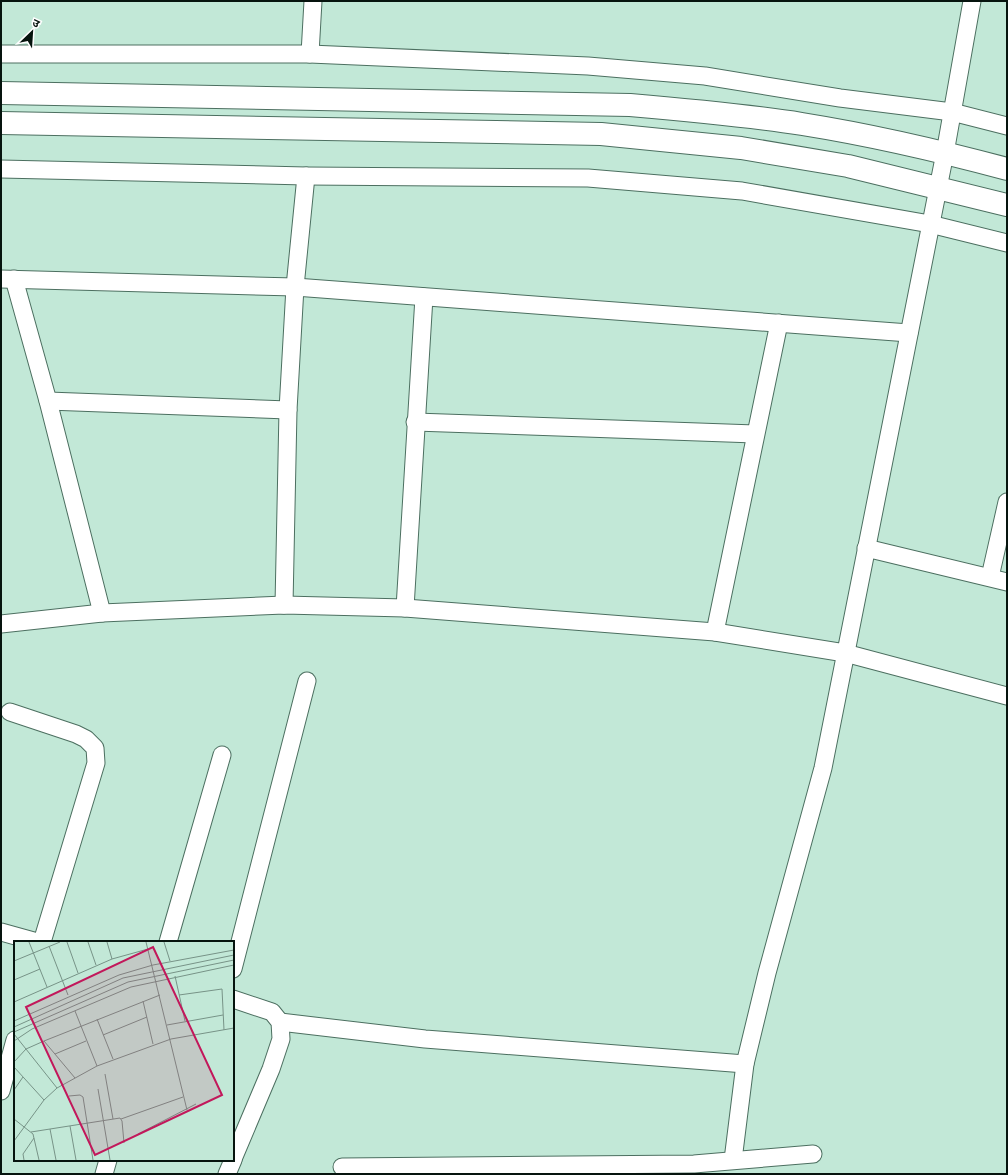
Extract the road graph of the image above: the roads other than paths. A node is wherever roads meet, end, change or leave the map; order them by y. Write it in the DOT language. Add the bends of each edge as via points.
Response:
graph roads {
  1 [pos="313,1"];
  2 [pos="972,1"];
  3 [pos="1,54"];
  4 [pos="310,54"];
  5 [pos="1,93"];
  6 [pos="952,112"];
  7 [pos="1,123"];
  8 [pos="1007,126"];
  9 [pos="945,153"];
  10 [pos="1,169"];
  11 [pos="1007,169"];
  12 [pos="306,176"];
  13 [pos="937,187"];
  14 [pos="1007,205"];
  15 [pos="930,224"];
  16 [pos="1007,243"];
  17 [pos="7,279"];
  18 [pos="295,287"];
  19 [pos="424,297"];
  20 [pos="780,323"];
  21 [pos="909,333"];
  22 [pos="48,401"];
  23 [pos="288,410"];
  24 [pos="416,422"];
  25 [pos="755,434"];
  26 [pos="1007,502"];
  27 [pos="866,548"];
  28 [pos="990,577"];
  29 [pos="1007,582"];
  30 [pos="284,604"];
  31 [pos="405,608"];
  32 [pos="102,613"];
  33 [pos="1,624"];
  34 [pos="715,632"];
  35 [pos="845,653"];
  36 [pos="307,680"];
  37 [pos="1007,696"];
  38 [pos="10,712"];
  39 [pos="222,755"];
  40 [pos="1,932"];
  41 [pos="33,941"];
  42 [pos="42,941"];
  43 [pos="168,941"];
  44 [pos="234,965"];
  45 [pos="234,998"];
  46 [pos="280,1022"];
  47 [pos="14,1044"];
  48 [pos="745,1064"];
  49 [pos="1,1091"];
  50 [pos="813,1154"];
  51 [pos="234,1158"];
  52 [pos="733,1160"];
  53 [pos="108,1161"];
  54 [pos="233,1161"];
  55 [pos="342,1167"];
  56 [pos="104,1174"];
  57 [pos="227,1174"];
  1 -- 4 [label="street"];
  2 -- 6 [label="street"];
  3 -- 4 [label="street"];
  4 -- 6 [label="street" via="588,66 705,76 840,98"];
  5 -- 9 [label="street" via="630,105 803,124"];
  6 -- 8 [label="street"];
  6 -- 9 [label="street"];
  7 -- 13 [label="street" via="601,134 749,149 848,166"];
  9 -- 11 [label="street"];
  9 -- 13 [label="street"];
  10 -- 12 [label="street"];
  12 -- 15 [label="street" via="588,178 742,191"];
  12 -- 18 [label="street"];
  13 -- 14 [label="street"];
  13 -- 15 [label="street"];
  15 -- 16 [label="street"];
  15 -- 21 [label="street"];
  17 -- 18 [label="street"];
  17 -- 22 [label="street"];
  18 -- 19 [label="street"];
  18 -- 23 [label="street"];
  19 -- 20 [label="street"];
  19 -- 24 [label="street"];
  20 -- 21 [label="street"];
  20 -- 25 [label="street"];
  21 -- 27 [label="street"];
  22 -- 23 [label="street"];
  22 -- 32 [label="street"];
  23 -- 30 [label="street"];
  24 -- 25 [label="street"];
  24 -- 31 [label="street"];
  25 -- 34 [label="street"];
  26 -- 28 [label="street"];
  27 -- 28 [label="street"];
  27 -- 35 [label="street"];
  28 -- 29 [label="street"];
  30 -- 31 [label="street"];
  30 -- 32 [label="street"];
  31 -- 34 [label="street"];
  32 -- 33 [label="street"];
  34 -- 35 [label="street"];
  35 -- 37 [label="street"];
  35 -- 48 [label="street" via="823,768"];
  36 -- 44 [label="street"];
  38 -- 42 [label="street" via="76,734 95,748 96,763"];
  39 -- 43 [label="street"];
  40 -- 41 [label="street"];
  45 -- 46 [label="street" via="272,1012"];
  46 -- 48 [label="street" via="425,1039"];
  46 -- 51 [label="street" via="281,1039 271,1069"];
  47 -- 49 [label="street"];
  48 -- 52 [label="street"];
  50 -- 52 [label="street"];
  52 -- 55 [label="street" via="694,1164"];
  53 -- 56 [label="street"];
  54 -- 57 [label="street"];
}
